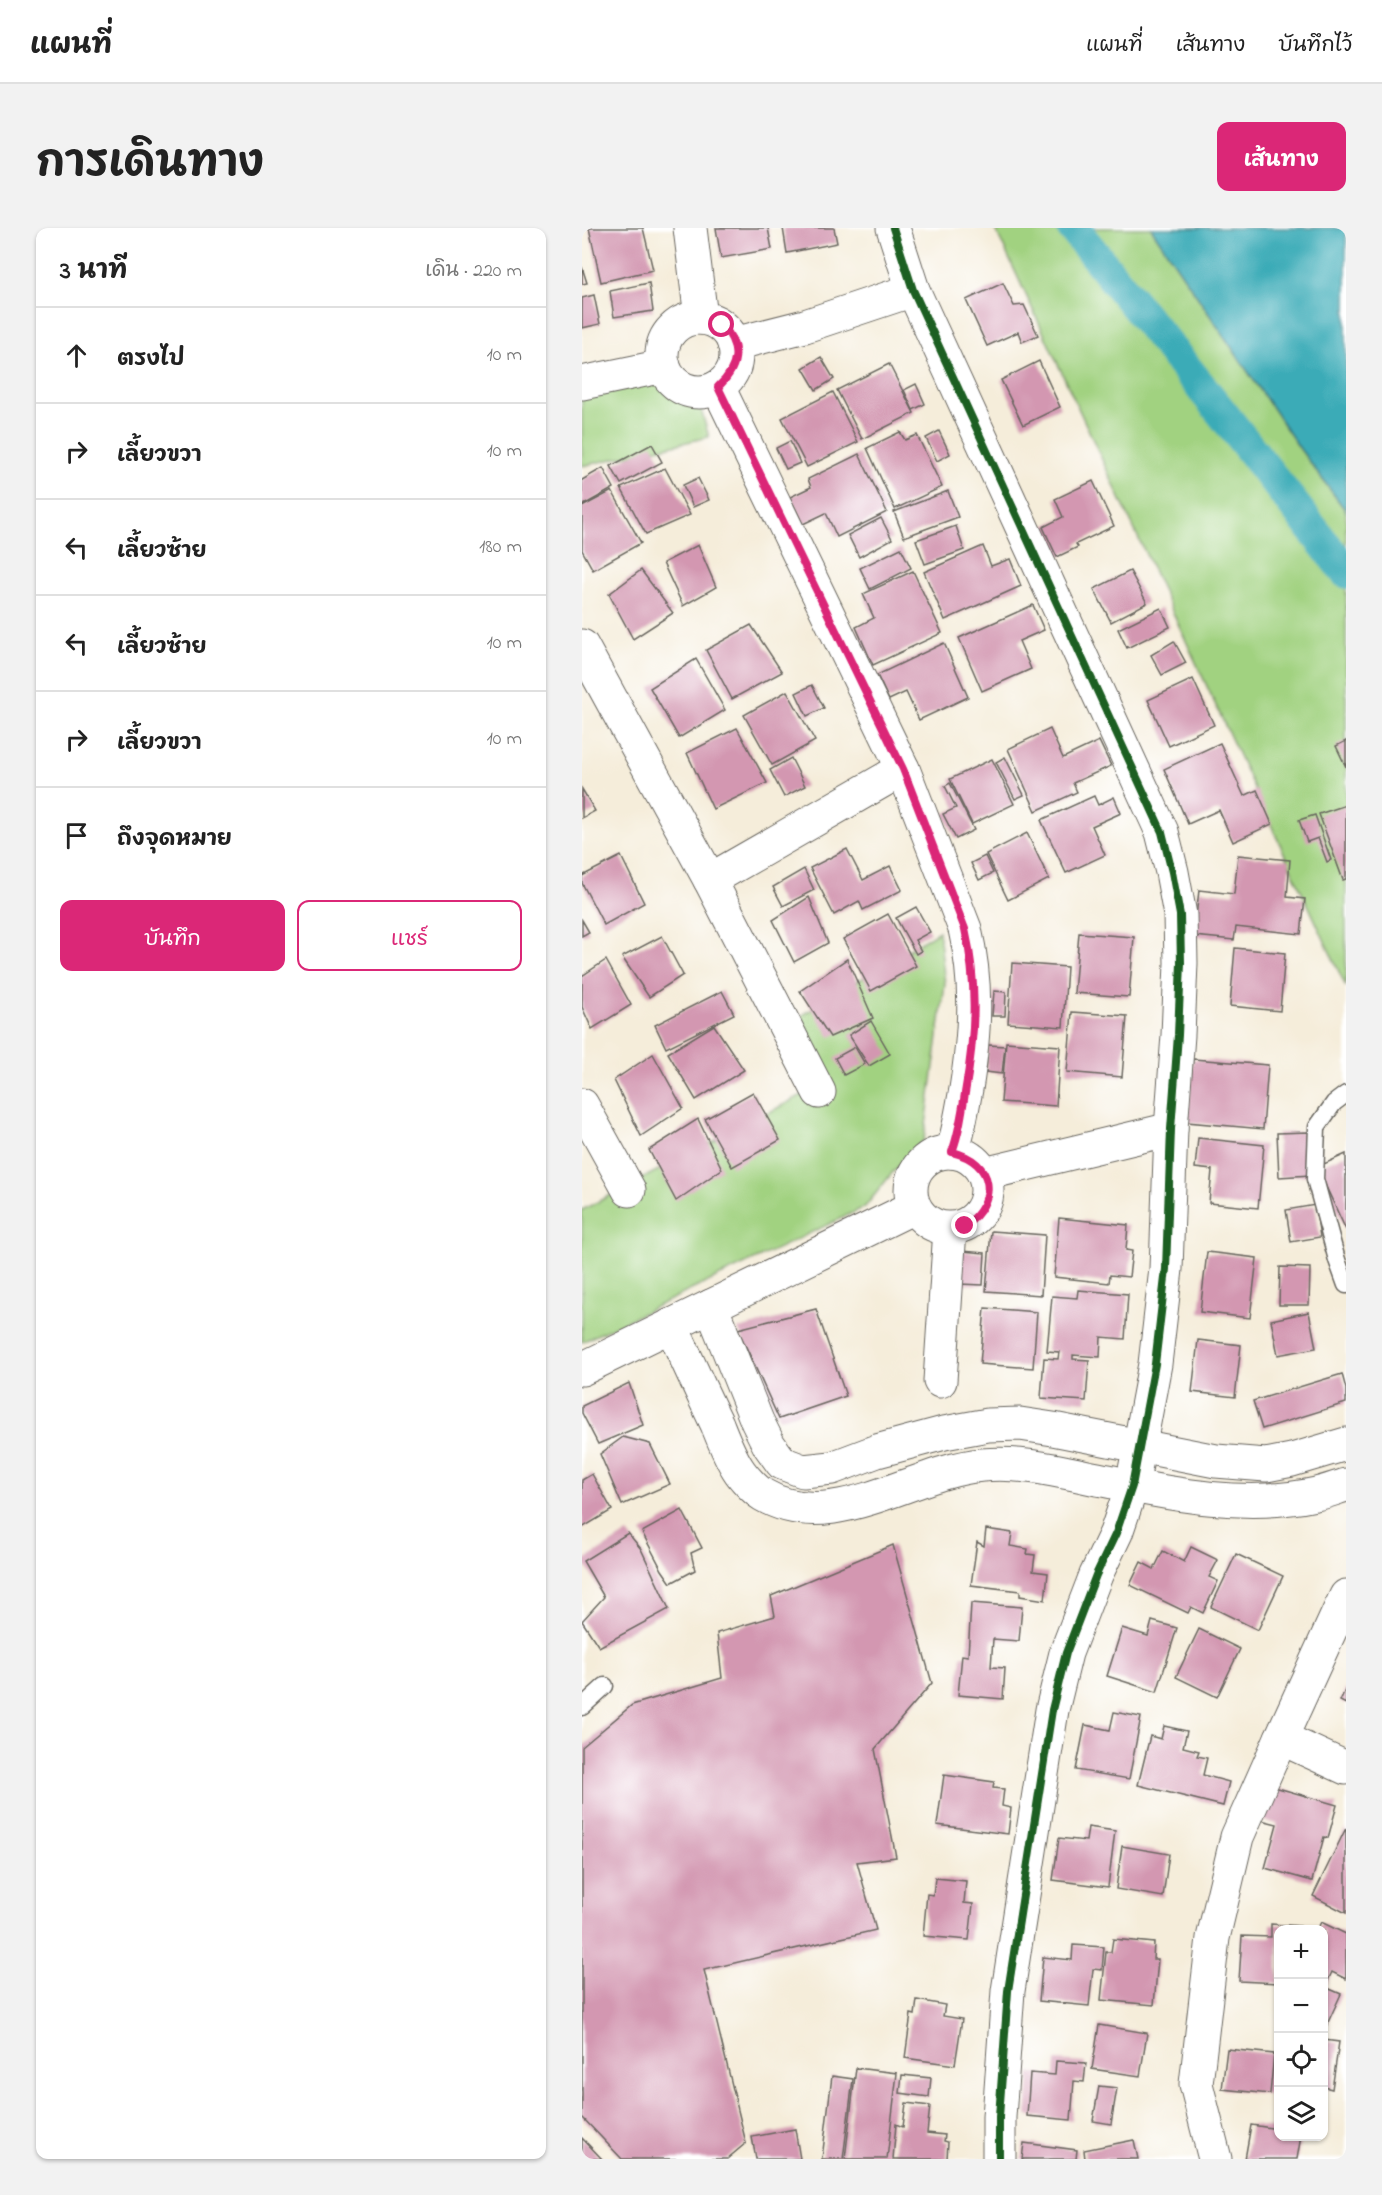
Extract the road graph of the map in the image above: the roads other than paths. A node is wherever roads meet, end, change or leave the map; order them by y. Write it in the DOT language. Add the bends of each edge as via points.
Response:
graph roads {
  1 [pos="690,228"];
  2 [pos="893,228"];
  3 [pos="913,290"];
  4 [pos="701,318"];
  5 [pos="734,344"];
  6 [pos="664,366"];
  7 [pos="582,383"];
  8 [pos="718,387"];
  9 [pos="582,646"];
  10 [pos="903,769"];
  11 [pos="710,880"];
  12 [pos="819,1092"];
  13 [pos="1346,1094"];
  14 [pos="582,1105"];
  15 [pos="1171,1129"];
  16 [pos="952,1152"];
  17 [pos="984,1174"];
  18 [pos="629,1190"];
  19 [pos="914,1207"];
  20 [pos="950,1230"];
  21 [pos="1346,1285"];
  22 [pos="711,1306"];
  23 [pos="670,1325"];
  24 [pos="582,1369"];
  25 [pos="940,1381"];
  26 [pos="1346,1444"];
  27 [pos="1139,1447"];
  28 [pos="782,1463"];
  29 [pos="1346,1485"];
  30 [pos="1132,1486"];
  31 [pos="762,1494"];
  32 [pos="1346,1596"];
  33 [pos="605,1686"];
  34 [pos="582,1707"];
  35 [pos="1281,1738"];
  36 [pos="1346,1768"];
  37 [pos="999,2159"];
  38 [pos="1215,2159"];
  1 -- 4 [label="street"];
  2 -- 3 [label="street"];
  3 -- 5 [label="street" via="805,326"];
  3 -- 15 [label="street" via="1162,832 1180,915 1179,1025"];
  4 -- 5 [label="street" via="722,325"];
  4 -- 6 [label="street" via="687,320 670,332 662,351"];
  5 -- 8 [label="street" via="736,360 730,376"];
  6 -- 7 [label="street"];
  6 -- 8 [label="street" via="670,378 692,392"];
  8 -- 10 [label="street"];
  9 -- 11 [label="street"];
  10 -- 11 [label="street"];
  10 -- 16 [label="street" via="965,929 971,955 975,1021 960,1124"];
  11 -- 12 [label="street"];
  13 -- 21 [label="lane" via="1334,1103 1317,1127 1315,1179"];
  14 -- 18 [label="street"];
  15 -- 17 [label="street"];
  15 -- 27 [label="street" via="1166,1269 1155,1364"];
  16 -- 17 [label="street" via="965,1155"];
  16 -- 19 [label="street" via="939,1153 917,1168 912,1180"];
  17 -- 20 [label="street" via="986,1204 965,1226"];
  19 -- 20 [label="street" via="935,1227"];
  19 -- 22 [label="street"];
  20 -- 25 [label="street"];
  22 -- 23 [label="street"];
  22 -- 28 [label="street" via="757,1421"];
  23 -- 24 [label="street"];
  23 -- 31 [label="street" via="738,1471"];
  26 -- 27 [label="street" via="1266,1465 1216,1461"];
  27 -- 28 [label="street" via="1020,1424 988,1425 877,1451 832,1468 803,1471"];
  27 -- 30 [label="street"];
  28 -- 31 [label="street"];
  29 -- 30 [label="street" via="1315,1494 1255,1500"];
  30 -- 31 [label="street" via="1046,1468 997,1464 956,1469 831,1508 806,1508"];
  30 -- 37 [label="street" via="1066,1653 1052,1710 1008,1990"];
  32 -- 35 [label="street"];
  33 -- 34 [label="lane"];
  35 -- 36 [label="street"];
  35 -- 38 [label="street" via="1237,1837 1213,1938 1196,2084"];
}
